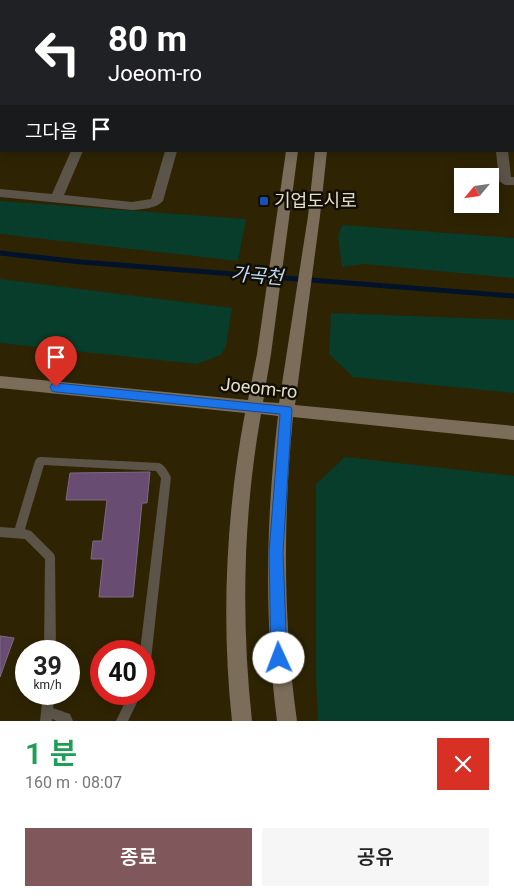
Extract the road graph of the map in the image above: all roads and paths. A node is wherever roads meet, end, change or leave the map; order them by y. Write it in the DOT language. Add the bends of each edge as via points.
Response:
graph roads {
  1 [pos="77,152"];
  2 [pos="170,152"];
  3 [pos="292,152"];
  4 [pos="321,152"];
  5 [pos="502,152"];
  6 [pos="514,181"];
  7 [pos="0,193"];
  8 [pos="56,199"];
  9 [pos="0,382"];
  10 [pos="253,407"];
  11 [pos="286,410"];
  12 [pos="514,433"];
  13 [pos="0,532"];
  14 [pos="19,533"];
  15 [pos="50,640"];
  16 [pos="147,640"];
  17 [pos="130,705"];
  18 [pos="47,717"];
  19 [pos="67,721"];
  20 [pos="122,721"];
  21 [pos="242,721"];
  22 [pos="286,721"];
  1 -- 8 [label="street"];
  2 -- 8 [label="street" via="157,201 146,205"];
  3 -- 10 [label="street" via="264,354"];
  4 -- 11 [label="street"];
  5 -- 6 [label="street" via="505,180"];
  7 -- 8 [label="street"];
  9 -- 10 [label="street, Joeom-ro"];
  10 -- 11 [label="street, Joeom-ro"];
  10 -- 21 [label="street" via="236,556 238,684"];
  11 -- 12 [label="street, Joeom-ro"];
  11 -- 22 [label="street" via="276,552 280,676"];
  13 -- 14 [label="lane"];
  14 -- 15 [label="lane" via="28,534 50,557"];
  14 -- 16 [label="lane" via="40,461 159,467 166,477"];
  17 -- 20 [label="lane"];
  18 -- 19 [label="lane" via="66,718"];
}
